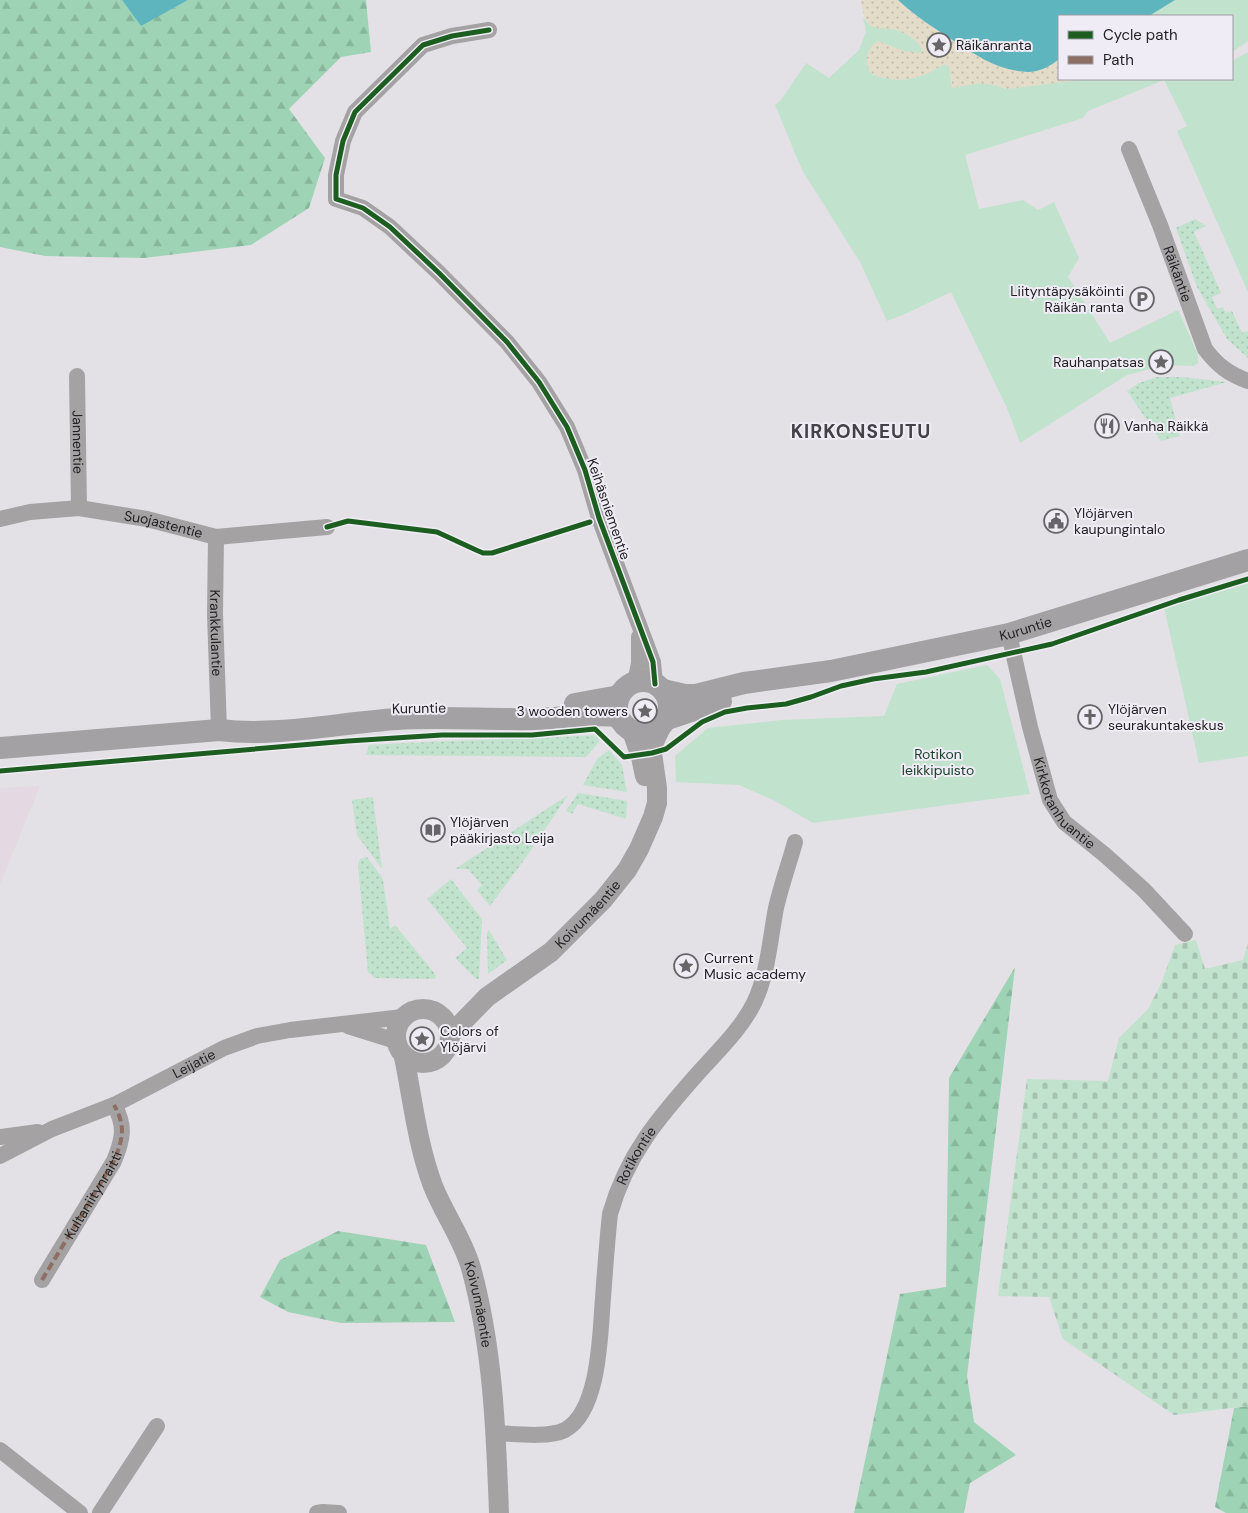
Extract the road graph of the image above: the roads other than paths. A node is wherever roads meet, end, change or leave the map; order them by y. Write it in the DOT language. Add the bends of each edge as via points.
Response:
graph roads {
  1 [pos="489,30"];
  2 [pos="1129,149"];
  3 [pos="77,376"];
  4 [pos="1248,381"];
  5 [pos="79,508"];
  6 [pos="0,519"];
  7 [pos="327,527"];
  8 [pos="216,537"];
  9 [pos="1248,560"];
  10 [pos="1009,634"];
  11 [pos="798,677"];
  12 [pos="637,700"];
  13 [pos="664,723"];
  14 [pos="219,730"];
  15 [pos="0,748"];
  16 [pos="646,833"];
  17 [pos="795,842"];
  18 [pos="1185,934"];
  19 [pos="487,997"];
  20 [pos="440,1015"];
  21 [pos="403,1017"];
  22 [pos="343,1024"];
  23 [pos="450,1035"];
  24 [pos="400,1049"];
  25 [pos="427,1063"];
  26 [pos="114,1105"];
  27 [pos="414,1105"];
  28 [pos="52,1129"];
  29 [pos="0,1137"];
  30 [pos="0,1156"];
  31 [pos="42,1280"];
  32 [pos="157,1426"];
  33 [pos="497,1434"];
  34 [pos="0,1450"];
  35 [pos="80,1513"];
  36 [pos="100,1513"];
  37 [pos="317,1513"];
  38 [pos="338,1513"];
  39 [pos="500,1513"];
  1 -- 12 [label="street, Keihäsniementie" via="423,45 355,112 341,150 336,199 363,208 390,227 506,342 539,382 567,427 653,662"];
  2 -- 4 [label="street, Räikäntie" via="1205,349 1215,363"];
  3 -- 5 [label="street, Jannentie"];
  5 -- 6 [label="street, Suojastentie" via="30,512"];
  5 -- 8 [label="street, Suojastentie"];
  7 -- 8 [label="street, Suojastentie"];
  8 -- 14 [label="street, Krankkulantie"];
  9 -- 10 [label="main road, Kuruntie"];
  10 -- 11 [label="main road, Kuruntie"];
  10 -- 18 [label="street, Kirkkotanhuantie" via="1050,800 1064,822 1144,890"];
  11 -- 12 [label="main road, Kuruntie" via="744,683 696,695"];
  11 -- 13 [label="main road, Kuruntie"];
  12 -- 13 [label="main road" via="669,704"];
  12 -- 13 [label="main road, Kuruntie" via="647,734"];
  12 -- 14 [label="main road, Kuruntie" via="603,714 534,719 399,719 274,732"];
  12 -- 16 [label="street, Koivumäentie" via="648,797"];
  13 -- 16 [label="street, Koivumäentie" via="652,753 657,803"];
  14 -- 15 [label="main road, Kuruntie"];
  16 -- 19 [label="street, Koivumäentie" via="627,870 582,923 551,952"];
  17 -- 33 [label="street, Rotikontie" via="754,1004 728,1040 653,1126 639,1146 616,1194 610,1214 597,1364 583,1411 564,1431"];
  19 -- 20 [label="street, Koivumäentie"];
  19 -- 23 [label="street, Koivumäentie"];
  20 -- 21 [label="street" via="425,1009 409,1012"];
  20 -- 23 [label="street"];
  21 -- 22 [label="street, Leijatie"];
  21 -- 24 [label="street" via="396,1032"];
  22 -- 24 [label="street, Leijatie"];
  22 -- 26 [label="street, Leijatie" via="257,1036 224,1048"];
  23 -- 25 [label="street" via="446,1050 435,1061"];
  24 -- 25 [label="street" via="411,1061"];
  24 -- 27 [label="street, Koivumäentie"];
  25 -- 27 [label="street, Koivumäentie"];
  26 -- 28 [label="street, Leijatie"];
  26 -- 31 [label="street, Kultaniitynraitti" via="121,1117 122,1143"];
  27 -- 33 [label="street, Koivumäentie" via="420,1149 471,1266 490,1362"];
  28 -- 29 [label="street, Leijatie"];
  28 -- 30 [label="street, Leijatie"];
  32 -- 36 [label="street"];
  33 -- 39 [label="street, Koivumäentie"];
  34 -- 35 [label="street"];
  37 -- 38 [label="street"];
}
